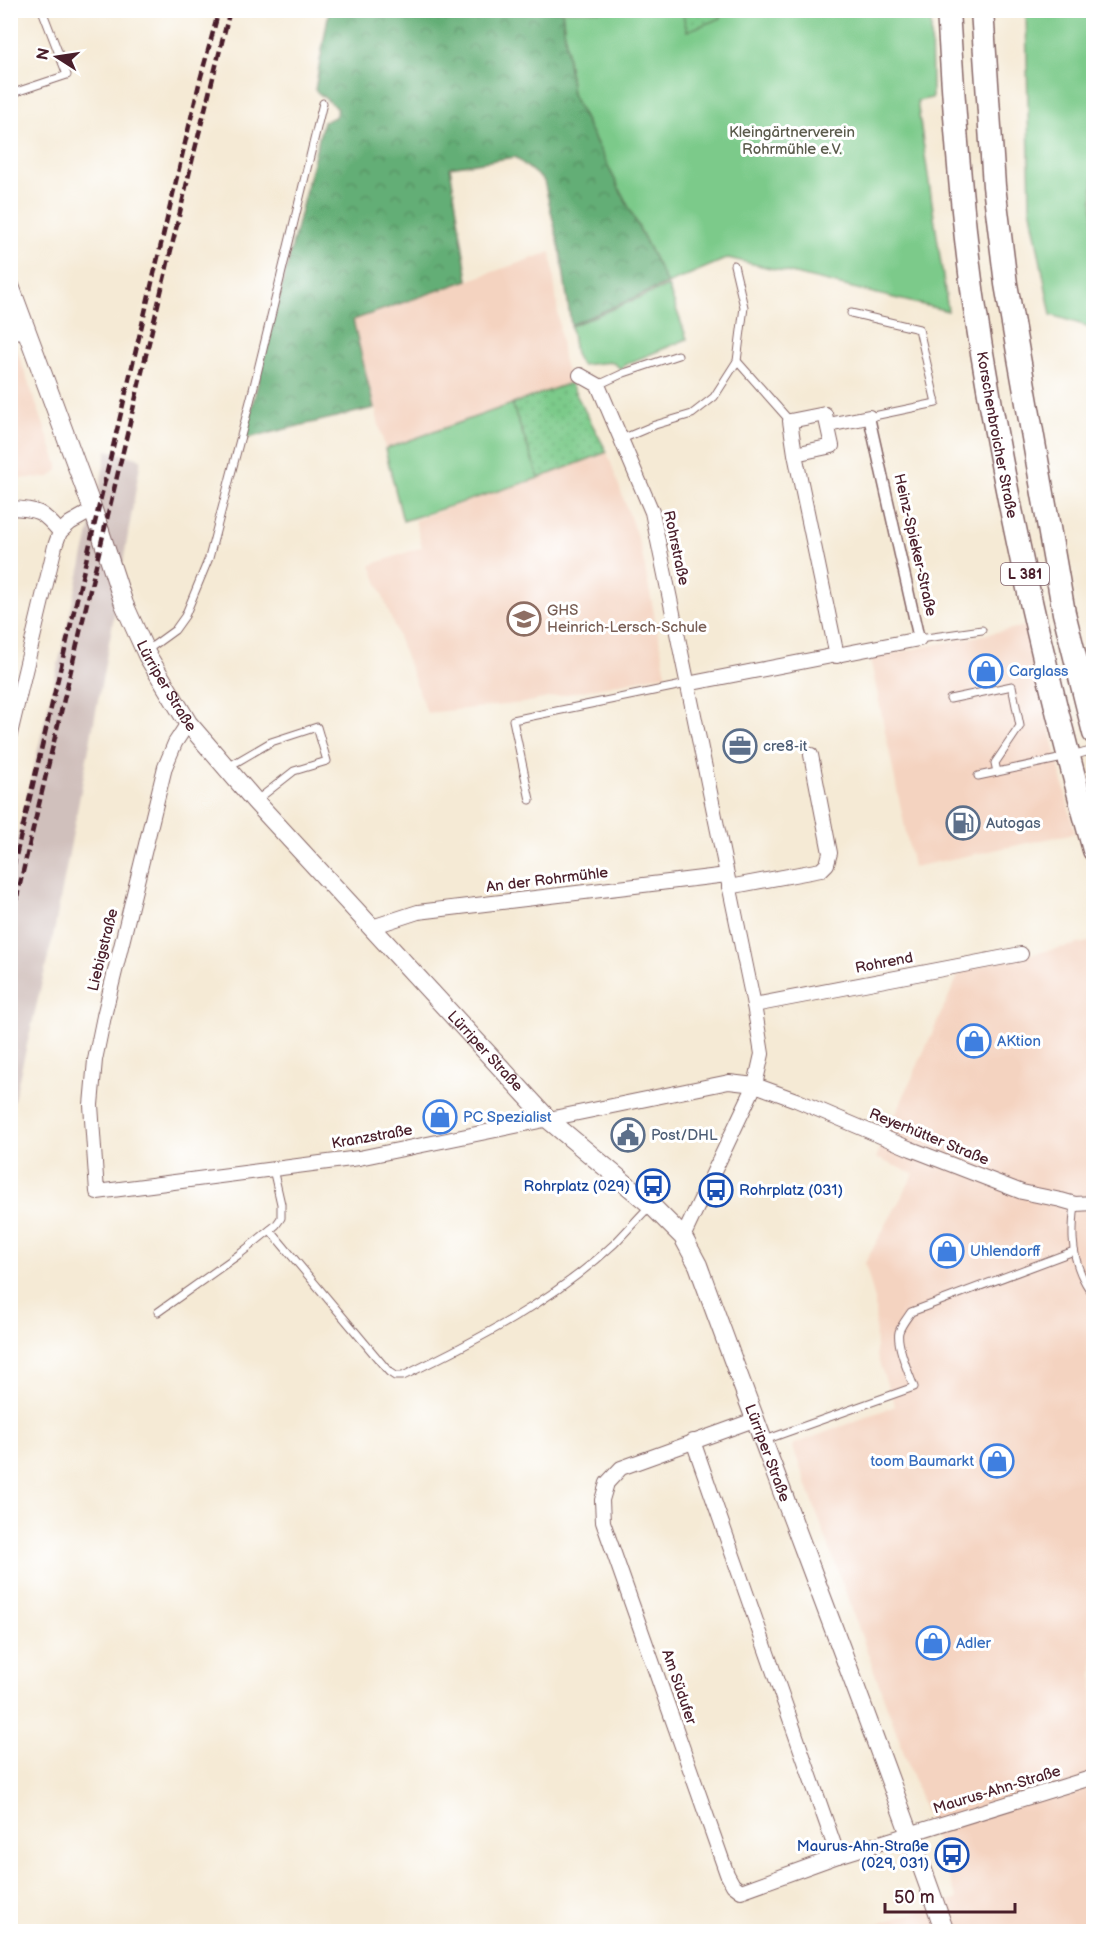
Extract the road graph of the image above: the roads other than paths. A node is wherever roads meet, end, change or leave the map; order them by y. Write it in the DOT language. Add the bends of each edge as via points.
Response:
graph roads {
  1 [pos="42,10"];
  2 [pos="948,10"];
  3 [pos="982,10"];
  4 [pos="10,94"];
  5 [pos="323,103"];
  6 [pos="734,265"];
  7 [pos="10,285"];
  8 [pos="851,314"];
  9 [pos="19,331"];
  10 [pos="678,355"];
  11 [pos="736,361"];
  12 [pos="580,375"];
  13 [pos="598,385"];
  14 [pos="869,417"];
  15 [pos="790,421"];
  16 [pos="828,425"];
  17 [pos="622,439"];
  18 [pos="795,453"];
  19 [pos="10,508"];
  20 [pos="93,510"];
  21 [pos="60,532"];
  22 [pos="982,630"];
  23 [pos="919,639"];
  24 [pos="145,651"];
  25 [pos="837,656"];
  26 [pos="687,684"];
  27 [pos="950,699"];
  28 [pos="188,723"];
  29 [pos="1094,733"];
  30 [pos="10,735"];
  31 [pos="1094,750"];
  32 [pos="811,754"];
  33 [pos="1068,757"];
  34 [pos="226,768"];
  35 [pos="997,772"];
  36 [pos="978,776"];
  37 [pos="530,800"];
  38 [pos="255,801"];
  39 [pos="1094,850"];
  40 [pos="728,881"];
  41 [pos="372,927"];
  42 [pos="1021,954"];
  43 [pos="754,1005"];
  44 [pos="755,1085"];
  45 [pos="549,1120"];
  46 [pos="273,1169"];
  47 [pos="97,1192"];
  48 [pos="1094,1203"];
  49 [pos="1075,1204"];
  50 [pos="651,1205"];
  51 [pos="270,1230"];
  52 [pos="683,1237"];
  53 [pos="1074,1251"];
  54 [pos="1094,1294"];
  55 [pos="158,1312"];
  56 [pos="754,1420"];
  57 [pos="693,1441"];
  58 [pos="762,1441"];
  59 [pos="1094,1777"];
  60 [pos="911,1835"];
  61 [pos="838,1856"];
  62 [pos="945,1932"];
  1 -- 4 [label="lane" via="67,75"];
  2 -- 33 [label="main road, Korschenbroicher Straße / L 381" via="957,152 975,306 1000,459"];
  3 -- 29 [label="main road, L 381" via="994,186 1006,284 1064,614"];
  5 -- 24 [label="lane" via="209,558 185,616 175,630"];
  6 -- 11 [label="lane" via="744,307"];
  7 -- 9 [label="street, Lürriper Straße"];
  8 -- 14 [label="lane" via="919,329 936,403"];
  9 -- 20 [label="street, Lürriper Straße"];
  10 -- 13 [label="lane"];
  11 -- 15 [label="lane"];
  11 -- 17 [label="lane" via="714,397 692,414"];
  12 -- 13 [label="street"];
  13 -- 17 [label="street, Rohrstraße"];
  14 -- 16 [label="street"];
  14 -- 23 [label="street, Heinz-Spieker-Straße"];
  15 -- 16 [label="street" via="825,414"];
  15 -- 18 [label="street"];
  16 -- 18 [label="street" via="832,446"];
  17 -- 26 [label="street, Rohrstraße" via="652,512"];
  18 -- 25 [label="street"];
  19 -- 21 [label="street" via="33,509"];
  20 -- 21 [label="street"];
  20 -- 24 [label="street, Lürriper Straße" via="124,604"];
  21 -- 30 [label="street"];
  22 -- 23 [label="lane"];
  23 -- 25 [label="street, Heinz-Spieker-Straße"];
  24 -- 28 [label="street, Lürriper Straße"];
  25 -- 26 [label="street, Heinz-Spieker-Straße"];
  26 -- 37 [label="lane" via="513,720"];
  26 -- 40 [label="street, Rohrstraße"];
  27 -- 35 [label="lane" via="1012,686 1020,726 994,763"];
  28 -- 34 [label="street, Lürriper Straße"];
  28 -- 47 [label="street, Liebigstraße" via="165,767 95,1060 91,1105"];
  31 -- 33 [label="lane"];
  32 -- 40 [label="street" via="830,853 827,864 821,870"];
  33 -- 35 [label="lane"];
  33 -- 39 [label="main road, Korschenbroicher Straße / L 381"];
  34 -- 38 [label="street, Lürriper Straße"];
  34 -- 38 [label="lane" via="271,742 317,727 327,761 294,771"];
  35 -- 36 [label="lane"];
  38 -- 41 [label="street, Lürriper Straße"];
  40 -- 41 [label="street, An der Rohrmühle" via="418,912"];
  40 -- 43 [label="street, Rohrstraße"];
  41 -- 45 [label="street, Lürriper Straße"];
  42 -- 43 [label="street, Rohrend"];
  43 -- 44 [label="street, Rohrstraße" via="762,1054"];
  44 -- 45 [label="street, Kranzstraße" via="729,1082"];
  44 -- 49 [label="street, Reyerhütter Straße" via="1022,1192"];
  44 -- 52 [label="street, Rohrstraße"];
  45 -- 46 [label="street, Kranzstraße" via="358,1158"];
  45 -- 50 [label="street, Lürriper Straße"];
  46 -- 47 [label="street, Kranzstraße"];
  46 -- 51 [label="lane" via="281,1218"];
  48 -- 49 [label="street, Reyerhütter Straße"];
  49 -- 53 [label="lane"];
  50 -- 51 [label="lane" via="581,1272 546,1297 471,1343 403,1376 389,1372"];
  50 -- 52 [label="street, Lürriper Straße"];
  51 -- 55 [label="lane"];
  52 -- 56 [label="street, Lürriper Straße" via="699,1265"];
  53 -- 54 [label="lane" via="1075,1261"];
  53 -- 58 [label="lane" via="911,1312 898,1334 914,1387"];
  56 -- 57 [label="street, Am Südufer"];
  56 -- 58 [label="street, Lürriper Straße"];
  57 -- 61 [label="street"];
  57 -- 61 [label="street, Am Südufer" via="621,1468 607,1483 602,1500 603,1522 733,1885 741,1891"];
  58 -- 60 [label="street, Lürriper Straße"];
  59 -- 60 [label="street, Maurus-Ahn-Straße"];
  60 -- 61 [label="street, Am Südufer"];
  60 -- 62 [label="street, Lürriper Straße"];
}
